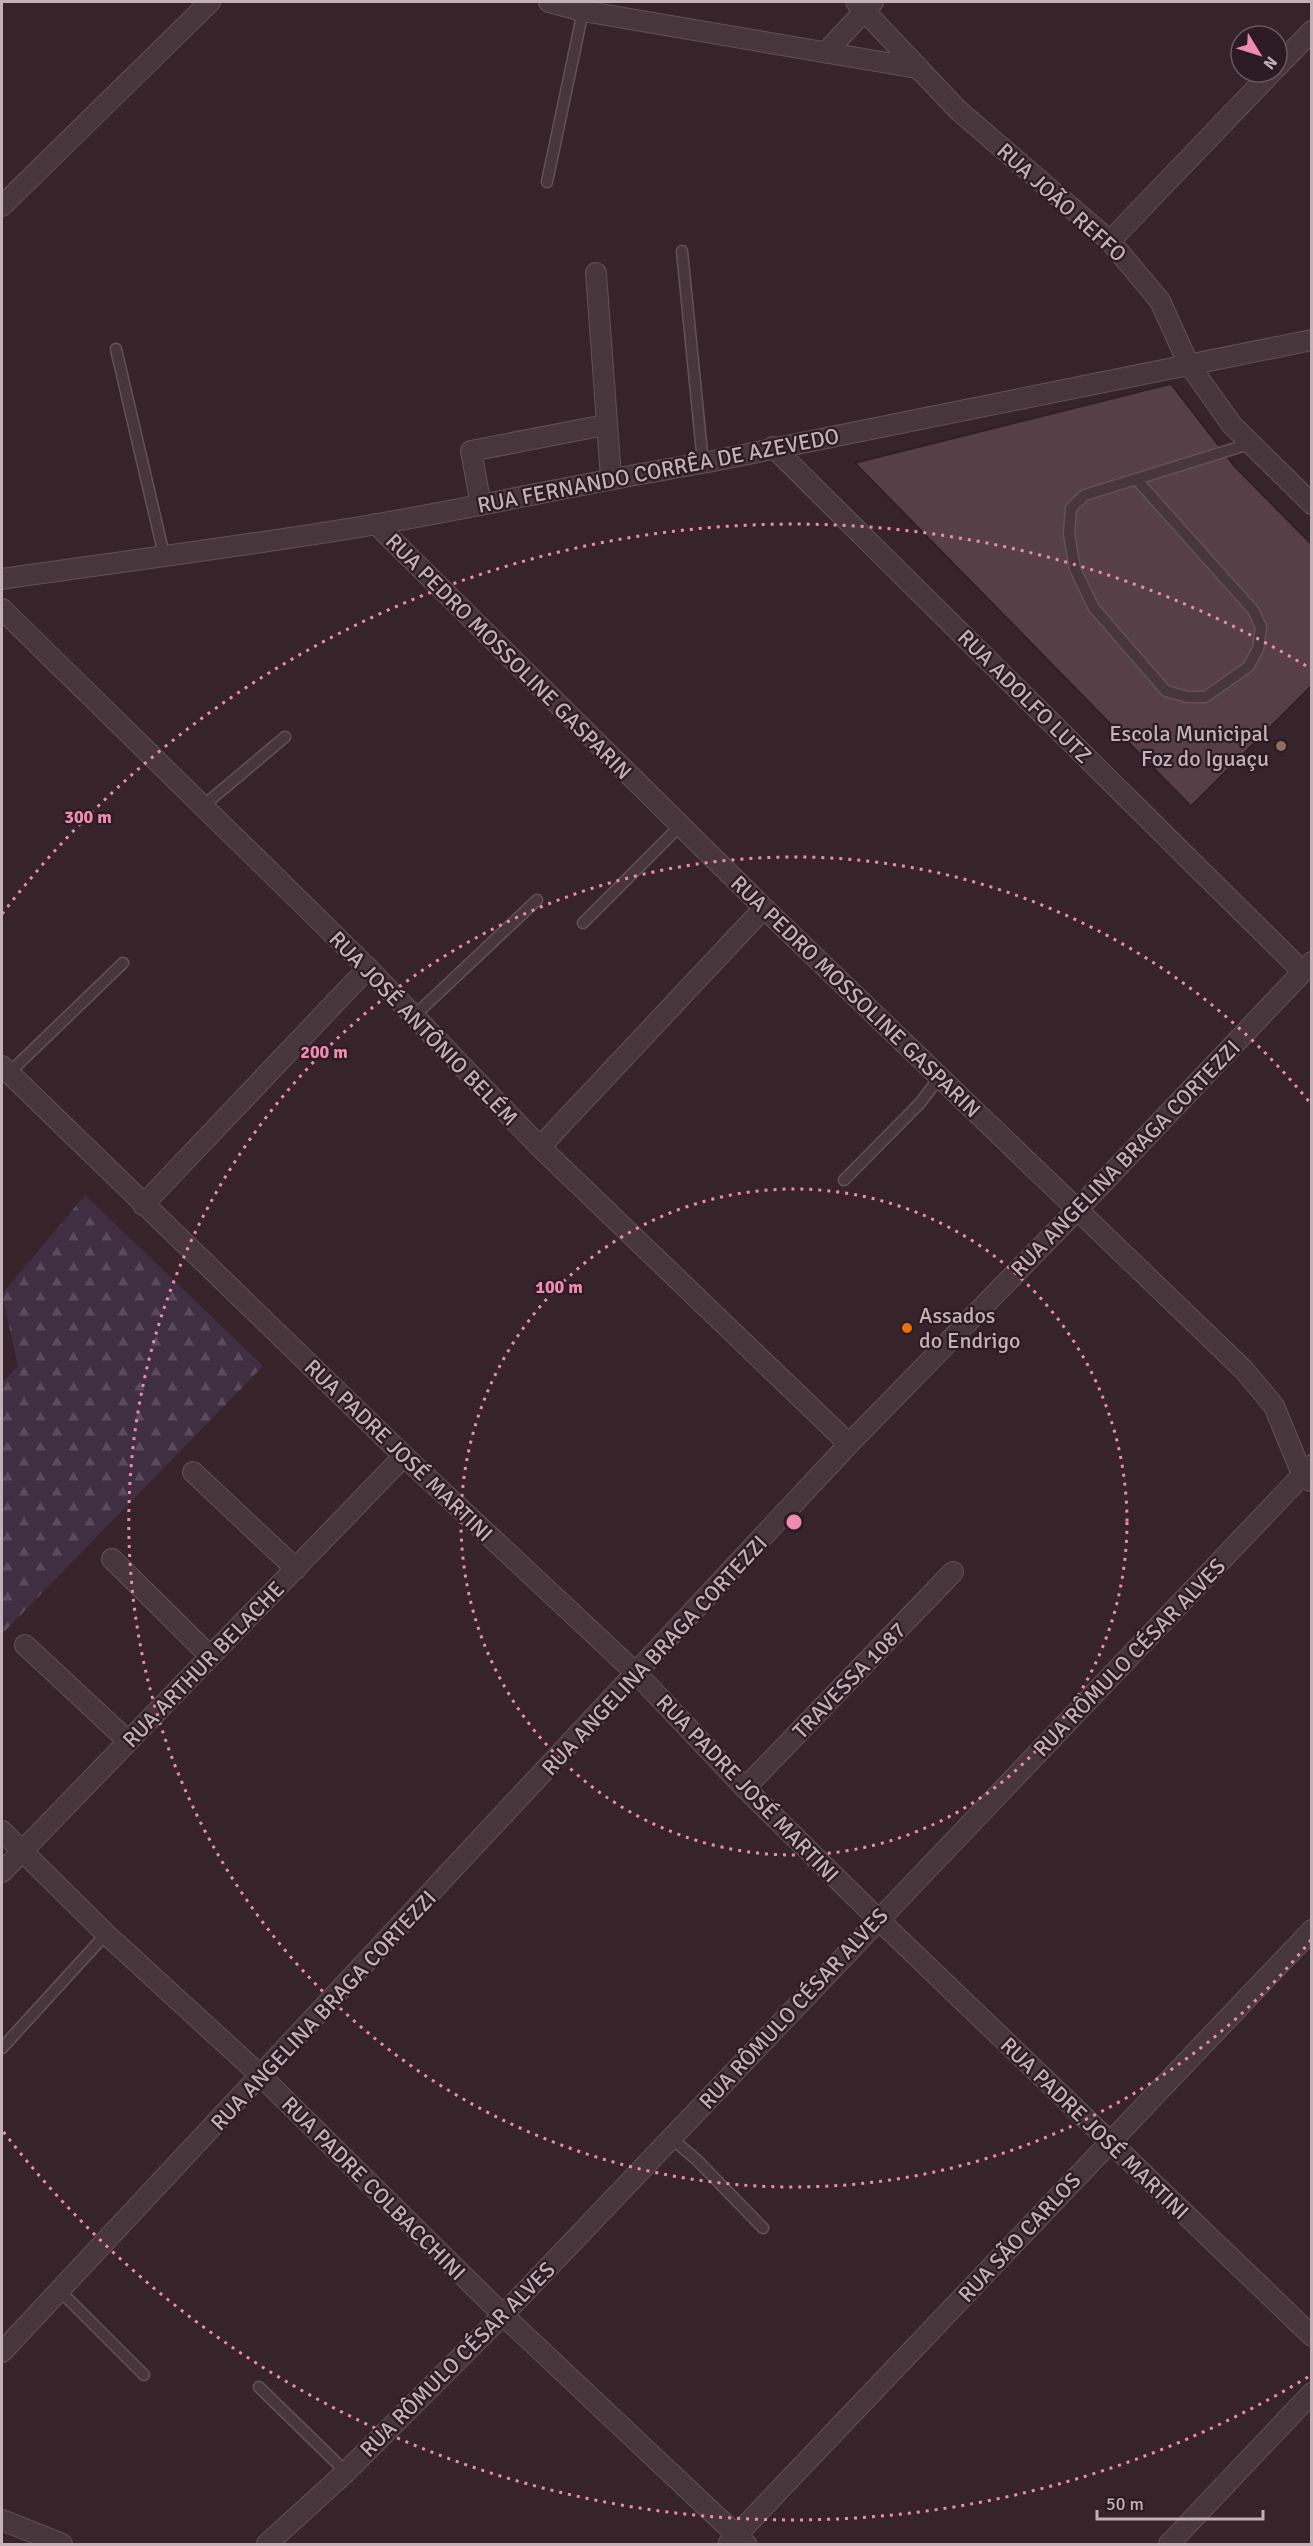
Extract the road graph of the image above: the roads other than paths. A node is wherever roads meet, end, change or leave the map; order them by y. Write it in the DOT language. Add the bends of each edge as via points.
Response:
graph roads {
  1 [pos="210,2"];
  2 [pos="549,2"];
  3 [pos="864,4"];
  4 [pos="583,11"];
  5 [pos="1311,31"];
  6 [pos="826,52"];
  7 [pos="1289,54"];
  8 [pos="917,68"];
  9 [pos="1260,84"];
  10 [pos="547,182"];
  11 [pos="2,206"];
  12 [pos="1110,241"];
  13 [pos="682,251"];
  14 [pos="596,273"];
  15 [pos="1311,340"];
  16 [pos="116,349"];
  17 [pos="1188,363"];
  18 [pos="605,425"];
  19 [pos="1249,444"];
  20 [pos="773,447"];
  21 [pos="703,463"];
  22 [pos="611,478"];
  23 [pos="1136,479"];
  24 [pos="1311,504"];
  25 [pos="480,505"];
  26 [pos="376,524"];
  27 [pos="164,555"];
  28 [pos="2,579"];
  29 [pos="2,609"];
  30 [pos="285,737"];
  31 [pos="203,806"];
  32 [pos="680,826"];
  33 [pos="537,900"];
  34 [pos="764,908"];
  35 [pos="583,923"];
  36 [pos="123,963"];
  37 [pos="1307,966"];
  38 [pos="368,968"];
  39 [pos="414,1016"];
  40 [pos="5,1069"];
  41 [pos="940,1077"];
  42 [pos="540,1147"];
  43 [pos="843,1180"];
  44 [pos="143,1205"];
  45 [pos="1078,1209"];
  46 [pos="849,1444"];
  47 [pos="405,1456"];
  48 [pos="193,1472"];
  49 [pos="1308,1474"];
  50 [pos="112,1559"];
  51 [pos="296,1569"];
  52 [pos="953,1572"];
  53 [pos="25,1645"];
  54 [pos="210,1656"];
  55 [pos="637,1674"];
  56 [pos="128,1741"];
  57 [pos="745,1788"];
  58 [pos="2,1831"];
  59 [pos="21,1851"];
  60 [pos="2,1872"];
  61 [pos="878,1919"];
  62 [pos="1311,1930"];
  63 [pos="106,1934"];
  64 [pos="2,2048"];
  65 [pos="261,2076"];
  66 [pos="671,2138"];
  67 [pos="1109,2141"];
  68 [pos="763,2228"];
  69 [pos="59,2290"];
  70 [pos="503,2315"];
  71 [pos="1311,2336"];
  72 [pos="2,2352"];
  73 [pos="144,2375"];
  74 [pos="259,2387"];
  75 [pos="1311,2393"];
  76 [pos="346,2472"];
  77 [pos="2,2520"];
  78 [pos="40,2540"];
  79 [pos="737,2541"];
  80 [pos="62,2544"];
  81 [pos="267,2544"];
  82 [pos="1169,2544"];
  1 -- 11 [label="street"];
  2 -- 4 [label="street"];
  3 -- 6 [label="street"];
  3 -- 8 [label="street, RUA JOÃO REFFO"];
  4 -- 6 [label="street"];
  4 -- 10 [label="lane"];
  5 -- 7 [label="street"];
  6 -- 8 [label="street"];
  8 -- 12 [label="street, RUA JOÃO REFFO" via="958,110"];
  9 -- 12 [label="street"];
  12 -- 17 [label="street, RUA JOÃO REFFO" via="1160,301"];
  13 -- 21 [label="lane"];
  14 -- 18 [label="street"];
  15 -- 17 [label="street, RUA FERNANDO CORRÊA DE AZEVEDO"];
  16 -- 27 [label="lane"];
  17 -- 19 [label="street, RUA JOÃO REFFO"];
  17 -- 20 [label="street, RUA FERNANDO CORRÊA DE AZEVEDO"];
  18 -- 22 [label="street"];
  18 -- 25 [label="street" via="471,451"];
  19 -- 23 [label="lane"];
  19 -- 24 [label="street, RUA JOÃO REFFO"];
  20 -- 21 [label="street, RUA FERNANDO CORRÊA DE AZEVEDO"];
  20 -- 37 [label="street, RUA ADOLFO LUTZ"];
  21 -- 22 [label="street, RUA FERNANDO CORRÊA DE AZEVEDO"];
  22 -- 25 [label="street, RUA FERNANDO CORRÊA DE AZEVEDO"];
  23 -- 23 [label="lane" via="1085,495 1071,508 1069,534 1075,569 1095,608 1166,692 1205,697 1248,667 1258,649 1261,627 1253,609"];
  25 -- 26 [label="street, RUA FERNANDO CORRÊA DE AZEVEDO"];
  26 -- 27 [label="street, RUA FERNANDO CORRÊA DE AZEVEDO"];
  26 -- 32 [label="street, RUA PEDRO MOSSOLINE GASPARIN"];
  27 -- 28 [label="street, RUA FERNANDO CORRÊA DE AZEVEDO"];
  29 -- 31 [label="street, RUA JOSÉ ANTÔNIO BELÉM"];
  30 -- 31 [label="lane"];
  31 -- 38 [label="street, RUA JOSÉ ANTÔNIO BELÉM"];
  32 -- 34 [label="street, RUA PEDRO MOSSOLINE GASPARIN"];
  32 -- 35 [label="lane"];
  33 -- 39 [label="lane"];
  34 -- 41 [label="street, RUA PEDRO MOSSOLINE GASPARIN"];
  34 -- 42 [label="street"];
  36 -- 40 [label="lane"];
  37 -- 45 [label="street, RUA ANGELINA BRAGA CORTEZZI"];
  38 -- 39 [label="street, RUA JOSÉ ANTÔNIO BELÉM"];
  38 -- 44 [label="street"];
  39 -- 42 [label="street, RUA JOSÉ ANTÔNIO BELÉM"];
  40 -- 44 [label="street, RUA PADRE JOSÉ MARTINI"];
  41 -- 43 [label="lane" via="920,1103"];
  41 -- 45 [label="street, RUA PEDRO MOSSOLINE GASPARIN"];
  42 -- 46 [label="street, RUA JOSÉ ANTÔNIO BELÉM"];
  44 -- 47 [label="street, RUA PADRE JOSÉ MARTINI"];
  45 -- 46 [label="street, RUA ANGELINA BRAGA CORTEZZI"];
  45 -- 49 [label="street, RUA PEDRO MOSSOLINE GASPARIN" via="1244,1370 1274,1406"];
  46 -- 55 [label="street, RUA ANGELINA BRAGA CORTEZZI"];
  47 -- 51 [label="street, RUA ARTHUR BELACHE"];
  47 -- 55 [label="street, RUA PADRE JOSÉ MARTINI"];
  48 -- 51 [label="street"];
  49 -- 61 [label="street, RUA RÔMULO CÉSAR ALVES"];
  50 -- 54 [label="street"];
  51 -- 54 [label="street, RUA ARTHUR BELACHE"];
  52 -- 57 [label="street, TRAVESSA 1087"];
  53 -- 56 [label="street"];
  54 -- 56 [label="street, RUA ARTHUR BELACHE"];
  55 -- 57 [label="street, RUA PADRE JOSÉ MARTINI"];
  55 -- 65 [label="street, RUA ANGELINA BRAGA CORTEZZI"];
  56 -- 59 [label="street, RUA ARTHUR BELACHE"];
  57 -- 61 [label="street, RUA PADRE JOSÉ MARTINI"];
  58 -- 59 [label="street, RUA PADRE COLBACCHINI"];
  59 -- 60 [label="street, RUA ARTHUR BELACHE"];
  59 -- 63 [label="street, RUA PADRE COLBACCHINI"];
  61 -- 66 [label="street, RUA RÔMULO CÉSAR ALVES"];
  61 -- 67 [label="street, RUA PADRE JOSÉ MARTINI"];
  62 -- 67 [label="street, RUA SÃO CARLOS"];
  63 -- 64 [label="lane"];
  63 -- 65 [label="street, RUA PADRE COLBACCHINI"];
  65 -- 69 [label="street, RUA ANGELINA BRAGA CORTEZZI"];
  65 -- 70 [label="street, RUA PADRE COLBACCHINI"];
  66 -- 68 [label="lane"];
  66 -- 70 [label="street, RUA RÔMULO CÉSAR ALVES"];
  67 -- 71 [label="street, RUA PADRE JOSÉ MARTINI"];
  67 -- 79 [label="street, RUA SÃO CARLOS"];
  69 -- 72 [label="street, RUA ANGELINA BRAGA CORTEZZI"];
  69 -- 73 [label="lane"];
  70 -- 76 [label="street, RUA RÔMULO CÉSAR ALVES"];
  70 -- 79 [label="street, RUA PADRE COLBACCHINI"];
  74 -- 76 [label="lane"];
  75 -- 82 [label="street"];
  76 -- 81 [label="street, RUA RÔMULO CÉSAR ALVES"];
  77 -- 78 [label="street"];
  78 -- 80 [label="street"];
}
